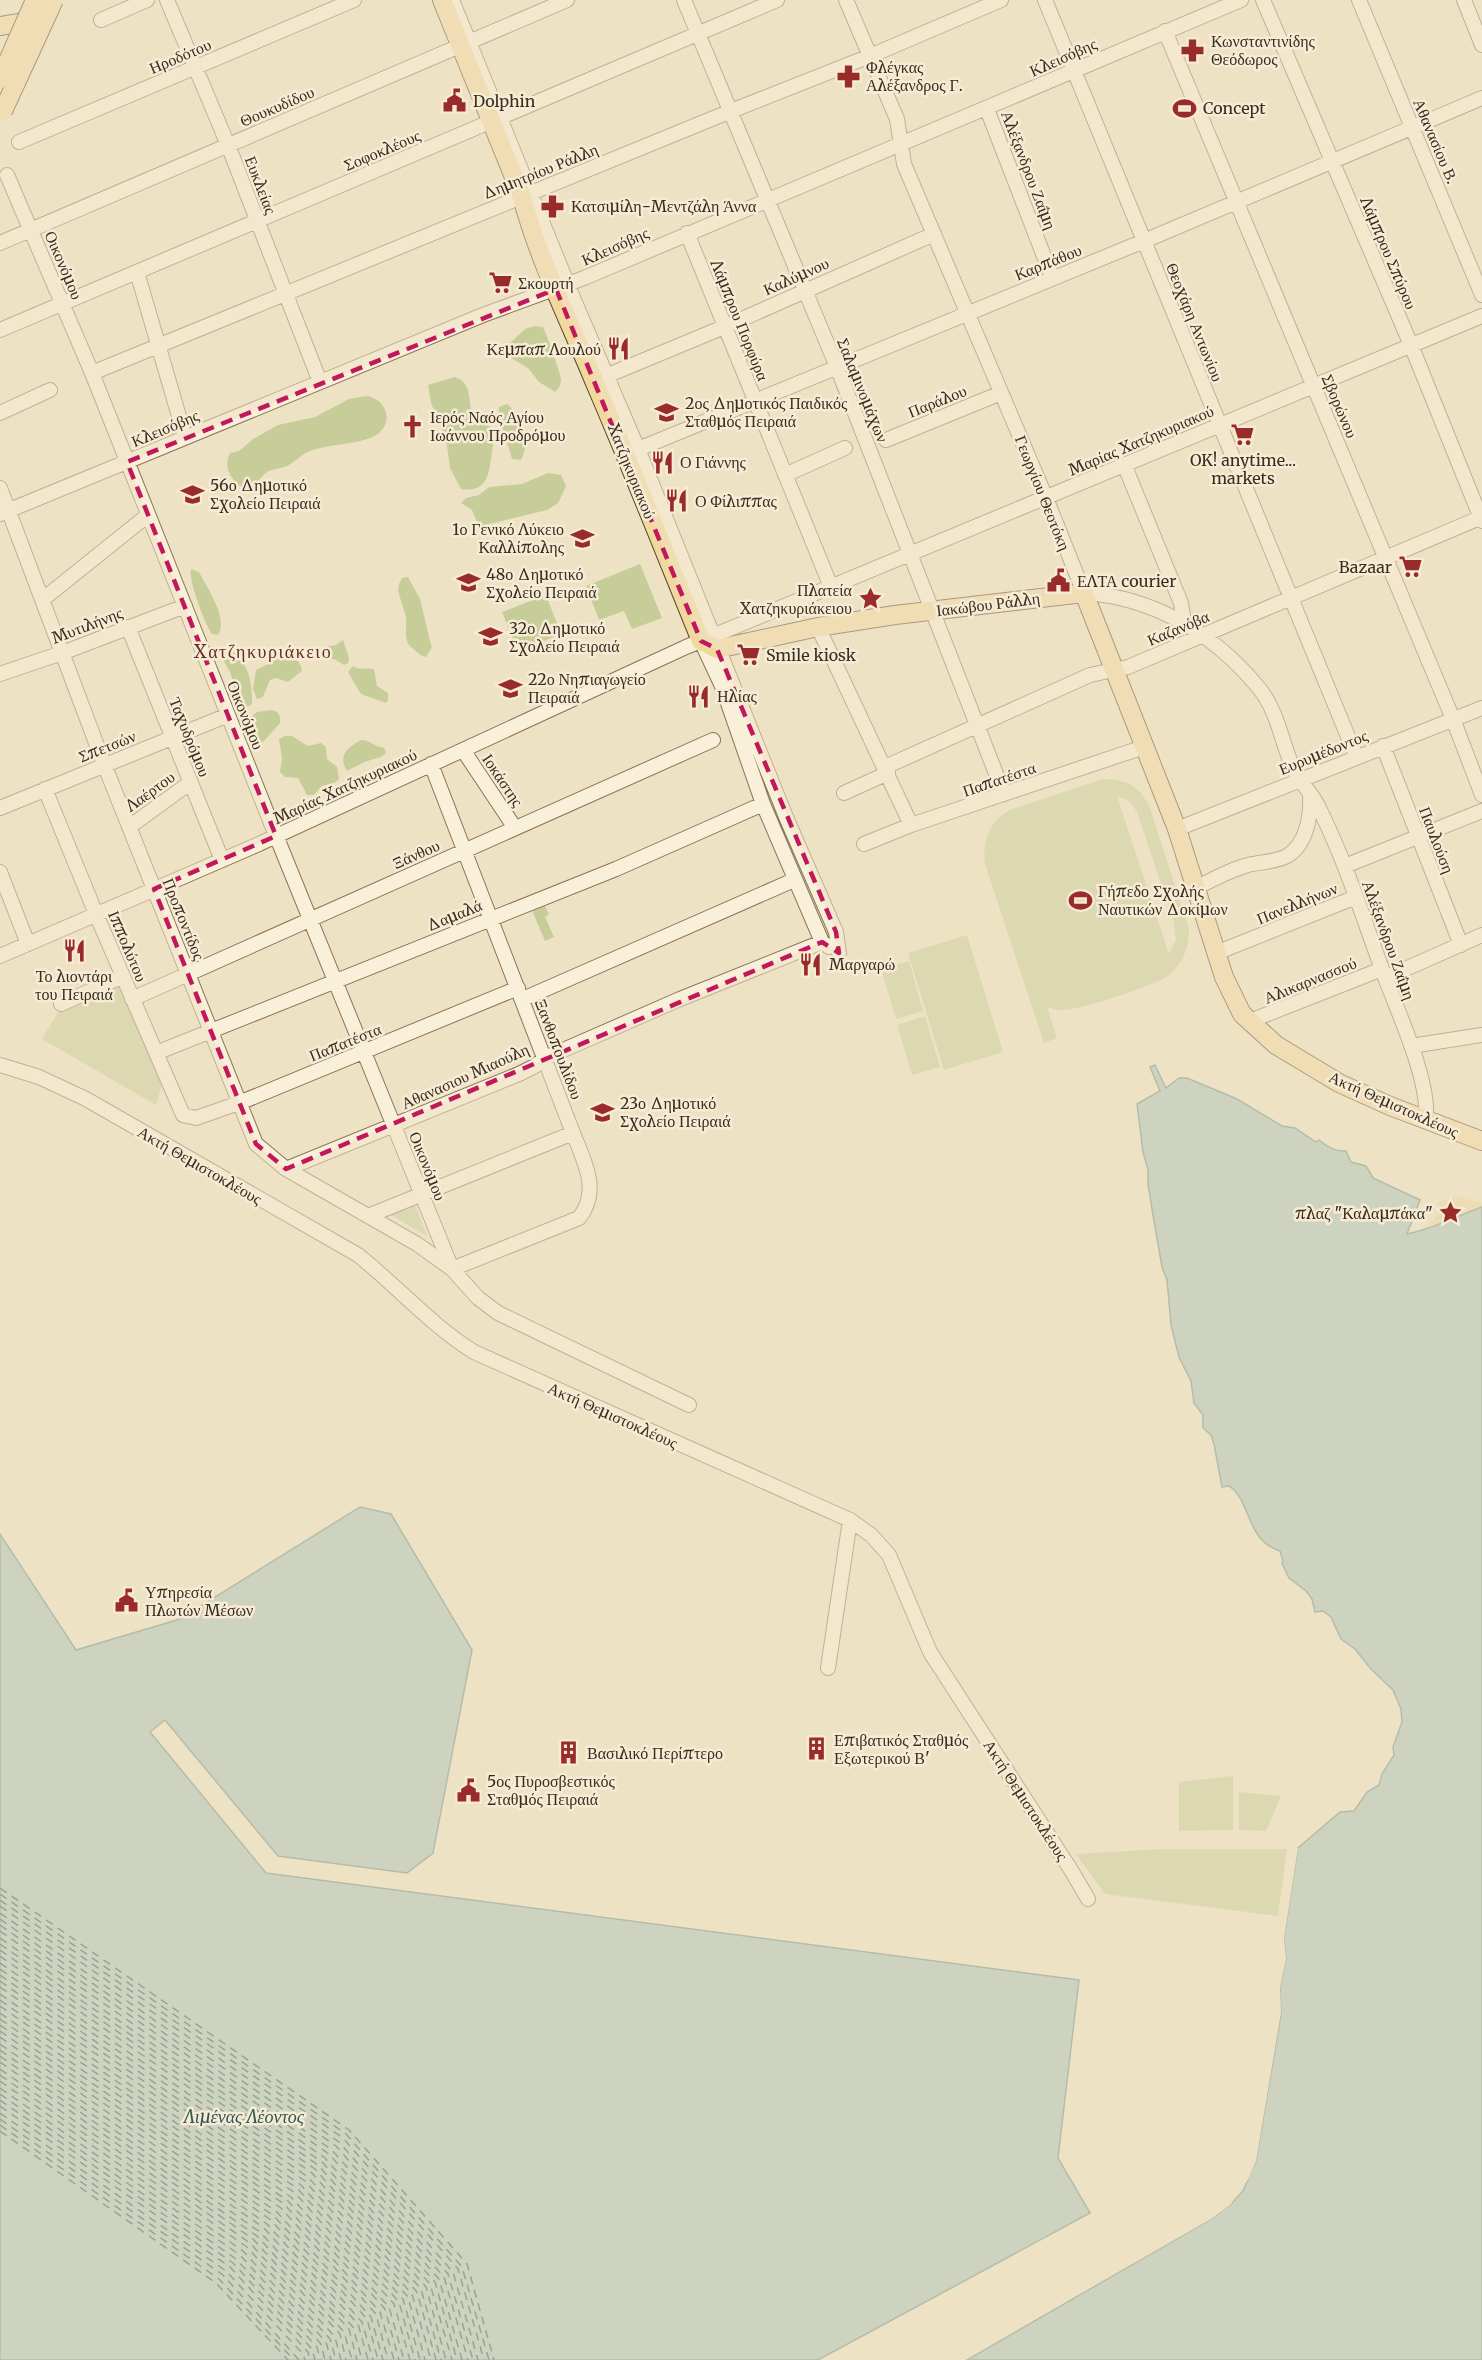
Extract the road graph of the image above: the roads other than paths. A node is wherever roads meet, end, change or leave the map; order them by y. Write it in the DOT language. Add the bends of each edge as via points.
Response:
graph roads {
  1 [pos="35,0"];
  2 [pos="54,0"];
  3 [pos="60,0"];
  4 [pos="147,0"];
  5 [pos="167,0"];
  6 [pos="354,0"];
  7 [pos="442,0"];
  8 [pos="452,0"];
  9 [pos="567,0"];
  10 [pos="684,0"];
  11 [pos="777,0"];
  12 [pos="846,0"];
  13 [pos="1001,0"];
  14 [pos="1046,0"];
  15 [pos="1240,0"];
  16 [pos="1263,0"];
  17 [pos="1359,0"];
  18 [pos="1464,0"];
  19 [pos="101,20"];
  20 [pos="0,26"];
  21 [pos="1165,32"];
  22 [pos="699,34"];
  23 [pos="465,44"];
  24 [pos="1482,45"];
  25 [pos="870,56"];
  26 [pos="196,67"];
  27 [pos="1074,70"];
  28 [pos="0,79"];
  29 [pos="1482,98"];
  30 [pos="987,109"];
  31 [pos="731,111"];
  32 [pos="2,115"];
  33 [pos="497,119"];
  34 [pos="1412,128"];
  35 [pos="19,142"];
  36 [pos="902,143"];
  37 [pos="228,145"];
  38 [pos="1332,162"];
  39 [pos="7,175"];
  40 [pos="527,195"];
  41 [pos="768,200"];
  42 [pos="1236,202"];
  43 [pos="257,222"];
  44 [pos="31,230"];
  45 [pos="687,233"];
  46 [pos="934,234"];
  47 [pos="1144,241"];
  48 [pos="0,243"];
  49 [pos="137,272"];
  50 [pos="1052,277"];
  51 [pos="562,287"];
  52 [pos="805,290"];
  53 [pos="285,293"];
  54 [pos="1482,295"];
  55 [pos="62,304"];
  56 [pos="967,313"];
  57 [pos="1482,316"];
  58 [pos="724,327"];
  59 [pos="0,330"];
  60 [pos="1411,345"];
  61 [pos="159,346"];
  62 [pos="837,367"];
  63 [pos="92,373"];
  64 [pos="606,376"];
  65 [pos="320,382"];
  66 [pos="1314,386"];
  67 [pos="50,390"];
  68 [pos="1001,393"];
  69 [pos="755,401"];
  70 [pos="0,413"];
  71 [pos="1220,425"];
  72 [pos="185,437"];
  73 [pos="886,440"];
  74 [pos="845,448"];
  75 [pos="632,452"];
  76 [pos="127,462"];
  77 [pos="1124,464"];
  78 [pos="785,475"];
  79 [pos="0,488"];
  80 [pos="1046,498"];
  81 [pos="4,513"];
  82 [pos="148,515"];
  83 [pos="1482,519"];
  84 [pos="910,553"];
  85 [pos="1386,559"];
  86 [pos="831,587"];
  87 [pos="1084,593"];
  88 [pos="1292,599"];
  89 [pos="42,600"];
  90 [pos="184,606"];
  91 [pos="932,611"];
  92 [pos="1184,622"];
  93 [pos="128,627"];
  94 [pos="818,627"];
  95 [pos="1203,636"];
  96 [pos="710,642"];
  97 [pos="62,653"];
  98 [pos="1114,669"];
  99 [pos="0,674"];
  100 [pos="1482,708"];
  101 [pos="228,715"];
  102 [pos="1453,719"];
  103 [pos="976,725"];
  104 [pos="172,737"];
  105 [pos="713,740"];
  106 [pos="1383,746"];
  107 [pos="1144,747"];
  108 [pos="463,750"];
  109 [pos="1356,756"];
  110 [pos="104,764"];
  111 [pos="431,764"];
  112 [pos="886,770"];
  113 [pos="1299,779"];
  114 [pos="190,782"];
  115 [pos="45,789"];
  116 [pos="1310,791"];
  117 [pos="844,793"];
  118 [pos="1004,794"];
  119 [pos="1482,795"];
  120 [pos="763,804"];
  121 [pos="0,808"];
  122 [pos="1482,811"];
  123 [pos="911,825"];
  124 [pos="129,827"];
  125 [pos="515,828"];
  126 [pos="1177,829"];
  127 [pos="276,836"];
  128 [pos="1419,837"];
  129 [pos="864,844"];
  130 [pos="463,851"];
  131 [pos="222,860"];
  132 [pos="1345,866"];
  133 [pos="0,872"];
  134 [pos="794,880"];
  135 [pos="1196,888"];
  136 [pos="154,889"];
  137 [pos="1356,897"];
  138 [pos="96,914"];
  139 [pos="490,918"];
  140 [pos="311,919"];
  141 [pos="1482,935"];
  142 [pos="822,942"];
  143 [pos="28,944"];
  144 [pos="1461,945"];
  145 [pos="1216,953"];
  146 [pos="0,956"];
  147 [pos="1384,973"];
  148 [pos="188,974"];
  149 [pos="123,976"];
  150 [pos="336,980"];
  151 [pos="520,994"];
  152 [pos="132,999"];
  153 [pos="61,1004"];
  154 [pos="1250,1021"];
  155 [pos="210,1030"];
  156 [pos="1482,1035"];
  157 [pos="1411,1046"];
  158 [pos="364,1052"];
  159 [pos="156,1053"];
  160 [pos="545,1058"];
  161 [pos="0,1065"];
  162 [pos="239,1103"];
  163 [pos="183,1115"];
  164 [pos="1426,1120"];
  165 [pos="394,1125"];
  166 [pos="573,1133"];
  167 [pos="1482,1141"];
  168 [pos="286,1169"];
  169 [pos="422,1194"];
  170 [pos="368,1216"];
  171 [pos="452,1269"];
  172 [pos="688,1405"];
  173 [pos="850,1520"];
  174 [pos="828,1668"];
  175 [pos="1088,1899"];
  1 -- 28 [label="main road, bridge"];
  2 -- 32 [label="main road, bridge"];
  3 -- 20 [label="main road" via="42,14"];
  4 -- 19 [label="street"];
  5 -- 26 [label="street, Ευκλείας"];
  6 -- 26 [label="street, Ηροδότου"];
  7 -- 23 [label="main road, Χατζηκυριακού"];
  8 -- 23 [label="street, Χατζηκυριακού"];
  9 -- 23 [label="street, Θουκυδίδου"];
  10 -- 22 [label="street, Σαλαμινομάχων"];
  11 -- 22 [label="street, Σοφοκλέους"];
  12 -- 25 [label="street, Γεωργίου Θεοτόκη"];
  13 -- 25 [label="street, Δημητρίου Ράλλη"];
  14 -- 27 [label="street, Θεοχάρη Αντωνίου"];
  15 -- 21 [label="street, Κλεισόβης"];
  16 -- 38 [label="street, Λάμπρου Σπύρου"];
  17 -- 34 [label="street, Αθανασίου Β."];
  18 -- 24 [label="street"];
  21 -- 27 [label="street, Κλεισόβης"];
  21 -- 42 [label="street, Σβορώνου"];
  22 -- 31 [label="street, Σαλαμινομάχων"];
  22 -- 33 [label="street, Σοφοκλέους"];
  23 -- 33 [label="main road, Χατζηκυριακού"];
  23 -- 37 [label="street, Θουκυδίδου"];
  25 -- 31 [label="street, Δημητρίου Ράλλη"];
  25 -- 36 [label="street, Γεωργίου Θεοτόκη" via="897,119"];
  26 -- 35 [label="street, Ηροδότου"];
  26 -- 37 [label="street, Ευκλείας"];
  27 -- 30 [label="street, Κλεισόβης"];
  27 -- 47 [label="street, Θεοχάρη Αντωνίου"];
  29 -- 34 [label="street, Καρπάθου"];
  30 -- 36 [label="street, Κλεισόβης"];
  30 -- 50 [label="street, Αλέξανδρου Ζαΐμη"];
  31 -- 40 [label="street, Δημητρίου Ράλλη"];
  31 -- 41 [label="street, Σαλαμινομάχων"];
  33 -- 40 [label="main road, Χατζηκυριακού"];
  33 -- 43 [label="street, Σοφοκλέους"];
  34 -- 38 [label="street, Καρπάθου"];
  34 -- 54 [label="street, Αθανασίου Β."];
  36 -- 41 [label="street, Κλεισόβης"];
  36 -- 46 [label="street, Γεωργίου Θεοτόκη" via="904,164"];
  37 -- 43 [label="street, Ευκλείας"];
  37 -- 44 [label="street, Θουκυδίδου"];
  38 -- 42 [label="street, Καρπάθου"];
  38 -- 60 [label="street, Λάμπρου Σπύρου"];
  39 -- 44 [label="street, Οικονόμου"];
  40 -- 51 [label="main road, Χατζηκυριακού" via="527,214"];
  40 -- 53 [label="street, Δημητρίου Ράλλη"];
  41 -- 45 [label="street, Κλεισόβης"];
  41 -- 52 [label="street, Σαλαμινομάχων"];
  42 -- 47 [label="street, Καρπάθου"];
  42 -- 66 [label="street, Σβορώνου"];
  43 -- 49 [label="street, Σοφοκλέους"];
  43 -- 53 [label="street, Ευκλείας"];
  44 -- 48 [label="street, Θουκυδίδου"];
  44 -- 55 [label="street, Οικονόμου"];
  45 -- 51 [label="street, Κλεισόβης"];
  45 -- 58 [label="street, Λάμπρου Πορφύρα"];
  46 -- 52 [label="street, Καλύμνου"];
  46 -- 56 [label="street, Γεωργίου Θεοτόκη"];
  47 -- 50 [label="street, Καρπάθου"];
  47 -- 71 [label="street, Θεοχάρη Αντωνίου"];
  49 -- 55 [label="street, Σοφοκλέους"];
  49 -- 61 [label="street"];
  50 -- 56 [label="street, Καρπάθου"];
  51 -- 64 [label="street, Χατζηκυριακού"];
  51 -- 65 [label="street, Κλεισόβης"];
  51 -- 75 [label="main road, Χατζηκυριακού"];
  52 -- 58 [label="street, Καλύμνου"];
  52 -- 62 [label="street, Σαλαμινομάχων"];
  53 -- 61 [label="street, Δημητρίου Ράλλη"];
  53 -- 65 [label="street, Ευκλείας"];
  55 -- 59 [label="street, Σοφοκλέους"];
  55 -- 63 [label="street, Οικονόμου"];
  56 -- 62 [label="street, Καρπάθου"];
  56 -- 68 [label="street, Γεωργίου Θεοτόκη"];
  57 -- 60 [label="street, Μαρίας Χατζηκυριακού"];
  58 -- 64 [label="street, Καλύμνου"];
  58 -- 69 [label="street, Λάμπρου Πορφύρα"];
  60 -- 66 [label="street, Μαρίας Χατζηκυριακού"];
  60 -- 83 [label="street, Λάμπρου Σπύρου"];
  61 -- 63 [label="street, Δημητρίου Ράλλη"];
  61 -- 72 [label="street"];
  62 -- 69 [label="street, Καρπάθου"];
  62 -- 84 [label="street, Σαλαμινομάχων"];
  63 -- 76 [label="street, Οικονόμου"];
  64 -- 75 [label="street, Χατζηκυριακού"];
  65 -- 72 [label="street, Κλεισόβης"];
  66 -- 71 [label="street, Μαρίας Χατζηκυριακού"];
  66 -- 85 [label="street, Σβορώνου"];
  67 -- 70 [label="street"];
  68 -- 73 [label="street, Παράλου"];
  68 -- 80 [label="street, Γεωργίου Θεοτόκη"];
  69 -- 75 [label="street, Καρπάθου"];
  69 -- 78 [label="street, Λάμπρου Πορφύρα"];
  71 -- 77 [label="street, Μαρίας Χατζηκυριακού"];
  71 -- 88 [label="street, Θεοχάρη Αντωνίου"];
  72 -- 76 [label="street, Κλεισόβης"];
  74 -- 78 [label="street"];
  75 -- 96 [label="main road, Χατζηκυριακού"];
  76 -- 81 [label="street, Κλεισόβης"];
  76 -- 82 [label="street, Οικονόμου"];
  77 -- 80 [label="street, Μαρίας Χατζηκυριακού"];
  77 -- 92 [label="street" via="1181,603"];
  78 -- 86 [label="street, Λάμπρου Πορφύρα"];
  79 -- 81 [label="street, Προποντίδος"];
  80 -- 84 [label="street, Μαρίας Χατζηκυριακού"];
  80 -- 87 [label="street, Γεωργίου Θεοτόκη"];
  81 -- 89 [label="street, Προποντίδος"];
  82 -- 89 [label="street"];
  82 -- 90 [label="street, Οικονόμου"];
  83 -- 85 [label="street, Καζανόβα"];
  84 -- 86 [label="street, Μαρίας Χατζηκυριακού"];
  84 -- 91 [label="street, Σαλαμινομάχων"];
  85 -- 88 [label="street, Καζανόβα"];
  85 -- 102 [label="street, Σβορώνου"];
  86 -- 96 [label="street, Μαρίας Χατζηκυριακού"];
  87 -- 91 [label="main road, Ιακώβου Ράλλη"];
  87 -- 92 [label="street, Ιακώβου Ράλλη" via="1137,602"];
  87 -- 98 [label="main road, Γεωργίου Θεοτόκη"];
  88 -- 95 [label="street, Καζανόβα"];
  88 -- 109 [label="street, Θεοχάρη Αντωνίου"];
  89 -- 97 [label="street, Προποντίδος"];
  90 -- 93 [label="street, Μυτιλήνης"];
  90 -- 101 [label="street, Οικονόμου"];
  91 -- 94 [label="main road, Ιακώβου Ράλλη"];
  91 -- 103 [label="street, Σαλαμινομάχων"];
  92 -- 95 [label="street, Ιακώβου Ράλλη"];
  93 -- 97 [label="street, Μυτιλήνης"];
  93 -- 104 [label="street, Ταχυδρόμου"];
  94 -- 96 [label="main road, Ιακώβου Ράλλη"];
  94 -- 112 [label="street"];
  95 -- 98 [label="street, Καζανόβα"];
  95 -- 113 [label="street, Ιακώβου Ράλλη" via="1260,689 1272,708"];
  96 -- 108 [label="street, Μαρίας Χατζηκυριακού"];
  96 -- 120 [label="street, Χατζηκυριακού"];
  96 -- 142 [label="street, Χατζηκυριακού" via="836,932 839,953"];
  97 -- 99 [label="street, Μυτιλήνης"];
  97 -- 110 [label="street, Προποντίδος"];
  98 -- 103 [label="street, Καζανόβα" via="1090,675"];
  98 -- 107 [label="main road, Γεωργίου Θεοτόκη"];
  100 -- 102 [label="street, Ευρυμέδοντος"];
  101 -- 104 [label="street, Σπετσών"];
  101 -- 127 [label="street, Οικονόμου"];
  102 -- 106 [label="street, Ευρυμέδοντος"];
  102 -- 119 [label="street, Σβορώνου"];
  103 -- 112 [label="street, Καζανόβα"];
  103 -- 118 [label="street, Σαλαμινομάχων"];
  104 -- 110 [label="street, Σπετσών"];
  104 -- 114 [label="street, Ταχυδρόμου"];
  105 -- 125 [label="street, Ξάνθου"];
  106 -- 109 [label="street, Ευρυμέδοντος"];
  106 -- 128 [label="street, Παυλούση"];
  107 -- 118 [label="street, Παπατέστα"];
  107 -- 126 [label="main road, Γεωργίου Θεοτόκη"];
  108 -- 111 [label="street, Μαρίας Χατζηκυριακού"];
  108 -- 125 [label="street, Ιοκάστης"];
  109 -- 113 [label="street, Ευρυμέδοντος"];
  110 -- 115 [label="street, Σπετσών"];
  110 -- 124 [label="street, Προποντίδος"];
  111 -- 127 [label="street, Μαρίας Χατζηκυριακού"];
  111 -- 130 [label="street, Ξανθοπουλίδου"];
  112 -- 117 [label="street, Καζανόβα"];
  112 -- 123 [label="street"];
  113 -- 116 [label="street, Αλέξανδρου Ζαΐμη"];
  113 -- 126 [label="street, Ευρυμέδοντος"];
  114 -- 124 [label="street, Λαέρτου"];
  114 -- 131 [label="street, Ταχυδρόμου"];
  115 -- 121 [label="street, Σπετσών"];
  115 -- 138 [label="street, Ιππολύτου"];
  116 -- 132 [label="street, Αλέξανδρου Ζαΐμη"];
  116 -- 135 [label="street" via="1309,821 1295,850 1286,857 1231,871"];
  118 -- 123 [label="street, Παπατέστα"];
  120 -- 134 [label="street, Χατζηκυριακού"];
  120 -- 139 [label="street, Δαμαλά" via="616,869"];
  122 -- 128 [label="street, Πανελλήνων"];
  123 -- 129 [label="street, Παπατέστα"];
  124 -- 136 [label="street, Προποντίδος"];
  125 -- 130 [label="street, Ξάνθου"];
  126 -- 135 [label="main road, Γεωργίου Θεοτόκη"];
  127 -- 131 [label="street, Μαρίας Χατζηκυριακού"];
  127 -- 140 [label="street, Οικονόμου"];
  128 -- 132 [label="street, Πανελλήνων"];
  128 -- 144 [label="street, Παυλούση"];
  130 -- 139 [label="street, Ξανθοπουλίδου"];
  130 -- 140 [label="street, Ξάνθου"];
  131 -- 136 [label="street, Μαρίας Χατζηκυριακού"];
  132 -- 137 [label="street, Αλέξανδρου Ζαΐμη"];
  133 -- 143 [label="street"];
  134 -- 142 [label="street, Χατζηκυριακού"];
  134 -- 151 [label="street, Παπατέστα"];
  135 -- 145 [label="main road, Γεωργίου Θεοτόκη"];
  136 -- 138 [label="street, Μαρίας Χατζηκυριακού"];
  136 -- 148 [label="street, Προποντίδος"];
  137 -- 145 [label="street, Πανελλήνων"];
  137 -- 147 [label="street, Αλέξανδρου Ζαΐμη"];
  138 -- 143 [label="street, Μαρίας Χατζηκυριακού"];
  138 -- 149 [label="street, Ιππολύτου"];
  139 -- 150 [label="street, Δαμαλά"];
  139 -- 151 [label="street, Ξανθοπουλίδου"];
  140 -- 148 [label="street, Ξάνθου"];
  140 -- 150 [label="street, Οικονόμου"];
  141 -- 144 [label="street, Αλικαρνασσού"];
  142 -- 160 [label="street, Αθανασιου Μιαούλη"];
  143 -- 146 [label="street, Μαρίας Χατζηκυριακού"];
  144 -- 147 [label="street, Αλικαρνασσού"];
  145 -- 154 [label="main road, Γεωργίου Θεοτόκη" via="1234,1001"];
  147 -- 154 [label="street, Αλικαρνασσού"];
  147 -- 157 [label="street, Αλέξανδρου Ζαΐμη"];
  148 -- 152 [label="street, Ξάνθου"];
  148 -- 155 [label="street, Προποντίδος"];
  149 -- 152 [label="street, Ιππολύτου"];
  149 -- 153 [label="street"];
  150 -- 155 [label="street, Δαμαλά"];
  150 -- 158 [label="street, Οικονόμου"];
  151 -- 158 [label="street, Παπατέστα"];
  151 -- 160 [label="street, Ξανθοπουλίδου"];
  152 -- 159 [label="street, Ιππολύτου"];
  154 -- 164 [label="main road, Ακτή Θεμιστοκλέους" via="1276,1045 1339,1083"];
  155 -- 159 [label="street, Δαμαλά"];
  155 -- 162 [label="street, Προποντίδος"];
  156 -- 157 [label="street"];
  157 -- 164 [label="street, Αλέξανδρου Ζαΐμη" via="1428,1104"];
  158 -- 162 [label="street, Παπατέστα"];
  158 -- 165 [label="street, Οικονόμου"];
  159 -- 163 [label="street, Ιππολύτου"];
  160 -- 165 [label="street, Αθανασιου Μιαούλη" via="527,1070"];
  160 -- 166 [label="street, Ξανθοπουλίδου"];
  161 -- 173 [label="street, Ακτή Θεμιστοκλέους" via="39,1077 86,1099 358,1255 441,1329 474,1352"];
  162 -- 163 [label="street, Παπατέστα" via="196,1118"];
  162 -- 168 [label="street, Προποντίδος" via="256,1144"];
  164 -- 167 [label="main road, Ακτή Θεμιστοκλέους"];
  165 -- 168 [label="street, Αθανασιου Μιαούλη"];
  165 -- 169 [label="street, Οικονόμου"];
  166 -- 169 [label="street"];
  166 -- 171 [label="street, Ξανθοπουλίδου" via="592,1188 579,1218"];
  168 -- 170 [label="street, Προποντίδος"];
  169 -- 170 [label="street"];
  169 -- 171 [label="street, Οικονόμου"];
  170 -- 171 [label="street, Προποντίδος"];
  171 -- 172 [label="street" via="498,1313"];
  173 -- 174 [label="street"];
  173 -- 175 [label="street, Ακτή Θεμιστοκλέους" via="889,1555 930,1652"];
}
